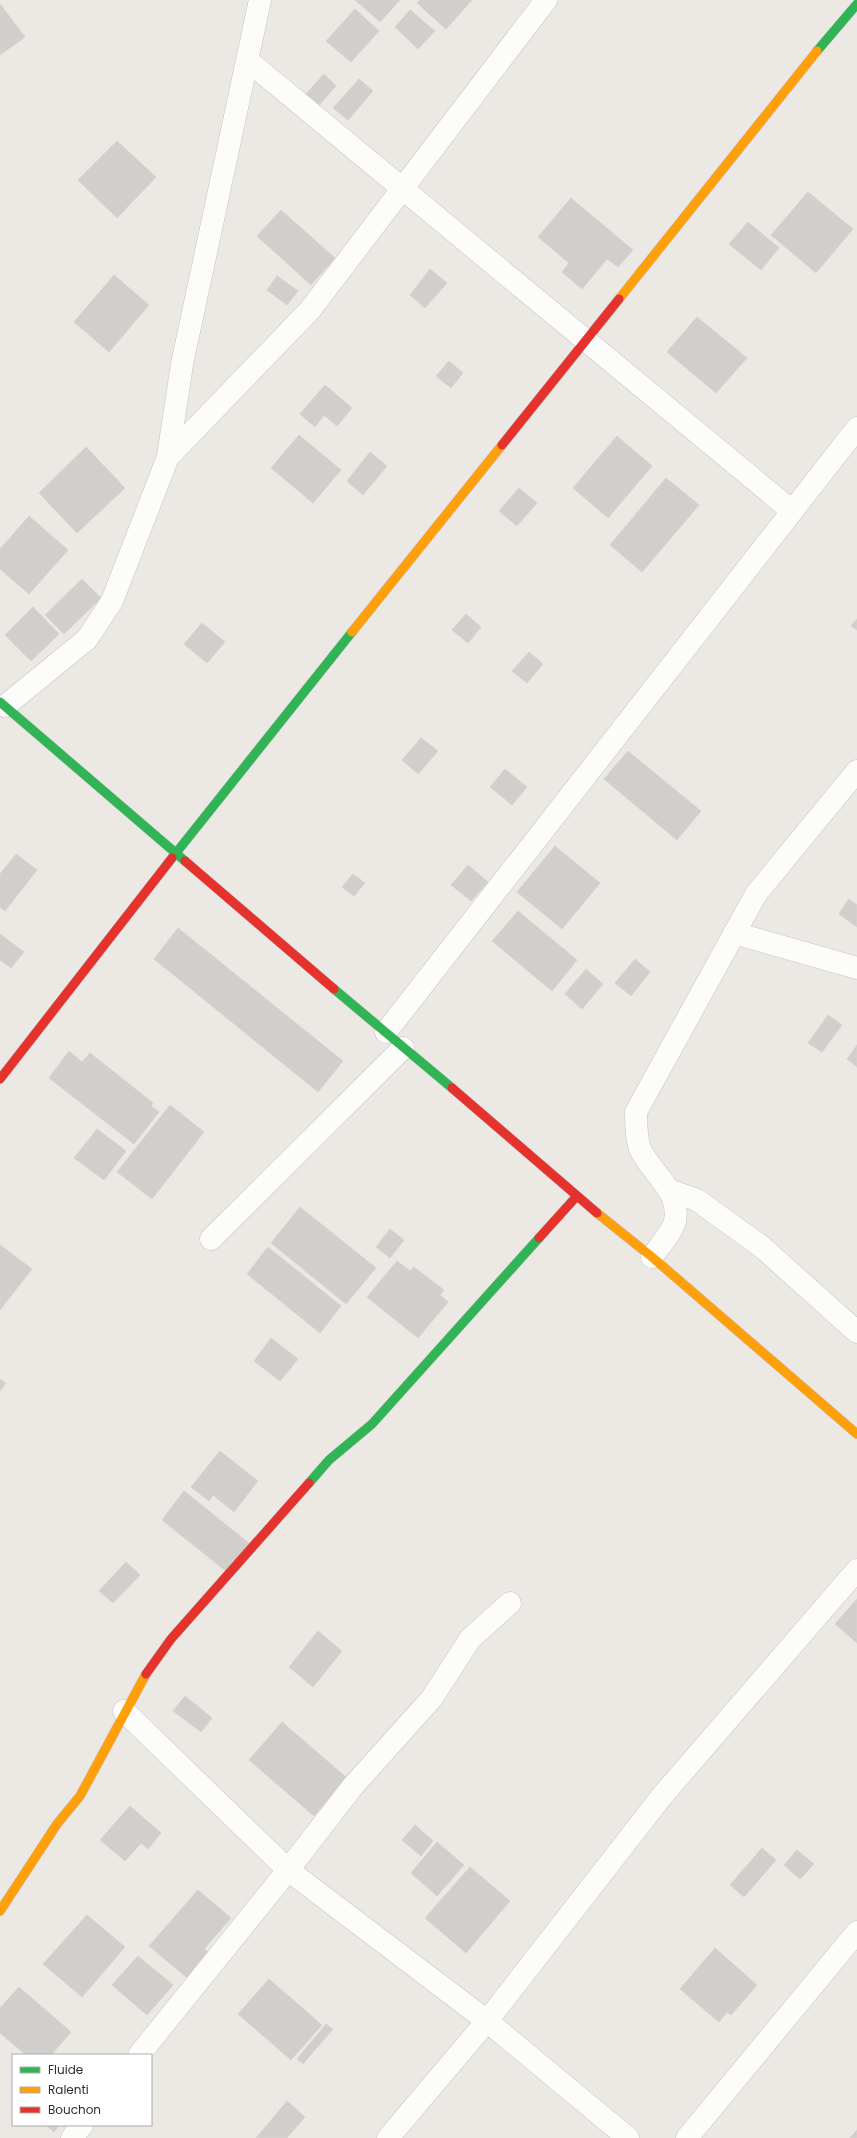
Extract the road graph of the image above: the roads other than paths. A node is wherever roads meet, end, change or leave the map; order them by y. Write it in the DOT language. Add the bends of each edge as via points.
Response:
graph roads {
  1 [pos="260,0"];
  2 [pos="546,0"];
  3 [pos="857,4"];
  4 [pos="247,60"];
  5 [pos="402,188"];
  6 [pos="585,340"];
  7 [pos="857,428"];
  8 [pos="168,457"];
  9 [pos="792,512"];
  10 [pos="2,704"];
  11 [pos="857,771"];
  12 [pos="176,852"];
  13 [pos="734,933"];
  14 [pos="857,968"];
  15 [pos="386,1032"];
  16 [pos="403,1048"];
  17 [pos="0,1080"];
  18 [pos="669,1190"];
  19 [pos="576,1197"];
  20 [pos="211,1238"];
  21 [pos="652,1257"];
  22 [pos="857,1332"];
  23 [pos="857,1434"];
  24 [pos="857,1570"];
  25 [pos="510,1603"];
  26 [pos="124,1711"];
  27 [pos="288,1870"];
  28 [pos="0,1911"];
  29 [pos="857,1932"];
  30 [pos="487,2021"];
  31 [pos="140,2054"];
  32 [pos="81,2126"];
  33 [pos="72,2138"];
  34 [pos="388,2138"];
  35 [pos="628,2138"];
  36 [pos="687,2138"];
  1 -- 4 [label="street"];
  2 -- 5 [label="street"];
  3 -- 6 [label="street"];
  4 -- 5 [label="street"];
  4 -- 8 [label="street" via="182,364"];
  5 -- 6 [label="street"];
  5 -- 8 [label="street" via="310,310"];
  6 -- 9 [label="street"];
  6 -- 12 [label="street"];
  7 -- 9 [label="street"];
  8 -- 10 [label="street" via="112,602 86,638"];
  9 -- 15 [label="street"];
  10 -- 12 [label="street"];
  11 -- 13 [label="street" via="756,894"];
  12 -- 15 [label="street"];
  12 -- 17 [label="street"];
  13 -- 14 [label="street"];
  13 -- 18 [label="street" via="636,1112 636,1132 640,1149"];
  15 -- 16 [label="street"];
  16 -- 19 [label="street"];
  16 -- 20 [label="street"];
  18 -- 21 [label="street" via="675,1204 675,1222"];
  18 -- 22 [label="street" via="697,1200 762,1247"];
  19 -- 21 [label="street"];
  19 -- 26 [label="street" via="372,1424 329,1460 172,1639 142,1678"];
  21 -- 23 [label="street"];
  24 -- 30 [label="street" via="662,1796"];
  25 -- 27 [label="street" via="470,1639 432,1698 353,1786"];
  26 -- 27 [label="street"];
  26 -- 28 [label="street" via="80,1796 57,1824"];
  27 -- 30 [label="street"];
  27 -- 31 [label="street"];
  29 -- 36 [label="street"];
  30 -- 34 [label="street"];
  30 -- 35 [label="street"];
  32 -- 33 [label="street"];
}
